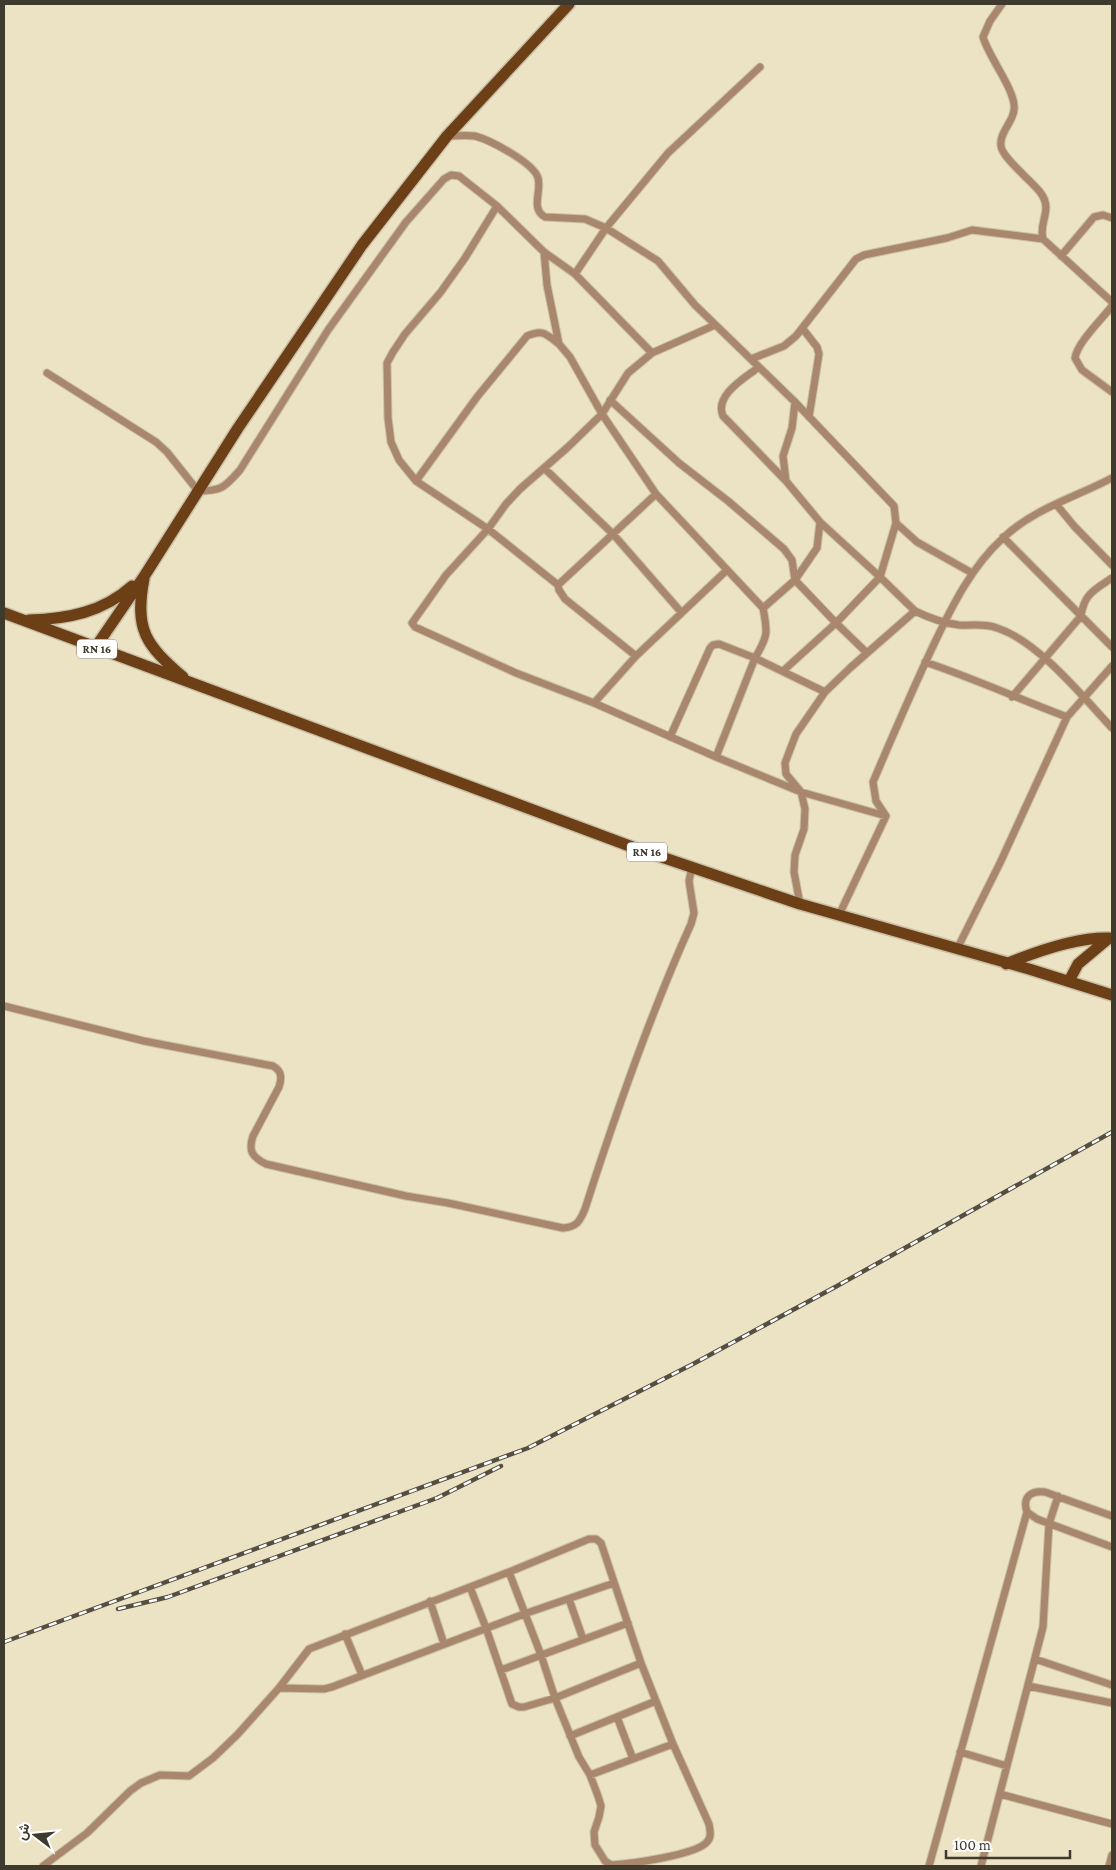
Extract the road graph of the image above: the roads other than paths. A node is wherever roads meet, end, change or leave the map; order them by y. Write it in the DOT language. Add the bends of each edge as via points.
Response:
graph roads {
  1 [pos="569,4"];
  2 [pos="1002,4"];
  3 [pos="760,66"];
  4 [pos="447,136"];
  5 [pos="498,206"];
  6 [pos="1112,218"];
  7 [pos="606,228"];
  8 [pos="1043,239"];
  9 [pos="544,252"];
  10 [pos="1062,256"];
  11 [pos="575,274"];
  12 [pos="1112,302"];
  13 [pos="1112,306"];
  14 [pos="715,325"];
  15 [pos="803,329"];
  16 [pos="559,344"];
  17 [pos="652,353"];
  18 [pos="751,359"];
  19 [pos="759,367"];
  20 [pos="47,373"];
  21 [pos="1112,392"];
  22 [pos="610,400"];
  23 [pos="795,402"];
  24 [pos="602,414"];
  25 [pos="809,417"];
  26 [pos="544,468"];
  27 [pos="1112,478"];
  28 [pos="416,481"];
  29 [pos="786,481"];
  30 [pos="198,491"];
  31 [pos="656,494"];
  32 [pos="1056,504"];
  33 [pos="820,522"];
  34 [pos="896,523"];
  35 [pos="488,529"];
  36 [pos="613,534"];
  37 [pos="1003,537"];
  38 [pos="1112,565"];
  39 [pos="727,570"];
  40 [pos="145,574"];
  41 [pos="972,574"];
  42 [pos="880,577"];
  43 [pos="1112,578"];
  44 [pos="795,580"];
  45 [pos="558,585"];
  46 [pos="763,608"];
  47 [pos="915,611"];
  48 [pos="680,612"];
  49 [pos="4,613"];
  50 [pos="1081,616"];
  51 [pos="24,620"];
  52 [pos="944,622"];
  53 [pos="836,623"];
  54 [pos="1112,647"];
  55 [pos="95,648"];
  56 [pos="867,653"];
  57 [pos="636,656"];
  58 [pos="755,658"];
  59 [pos="1045,659"];
  60 [pos="925,662"];
  61 [pos="1112,666"];
  62 [pos="783,671"];
  63 [pos="190,683"];
  64 [pos="825,692"];
  65 [pos="1012,696"];
  66 [pos="1084,698"];
  67 [pos="594,703"];
  68 [pos="1067,717"];
  69 [pos="1112,728"];
  70 [pos="670,737"];
  71 [pos="716,757"];
  72 [pos="801,792"];
  73 [pos="886,816"];
  74 [pos="692,867"];
  75 [pos="800,904"];
  76 [pos="839,915"];
  77 [pos="1111,937"];
  78 [pos="957,949"];
  79 [pos="1006,964"];
  80 [pos="1069,981"];
  81 [pos="1112,996"];
  82 [pos="4,1006"];
  83 [pos="1058,1496"];
  84 [pos="1027,1512"];
  85 [pos="1112,1516"];
  86 [pos="1049,1524"];
  87 [pos="1112,1547"];
  88 [pos="509,1572"];
  89 [pos="614,1583"];
  90 [pos="470,1587"];
  91 [pos="569,1599"];
  92 [pos="430,1601"];
  93 [pos="524,1614"];
  94 [pos="628,1623"];
  95 [pos="486,1628"];
  96 [pos="345,1634"];
  97 [pos="583,1640"];
  98 [pos="444,1644"];
  99 [pos="541,1655"];
  100 [pos="1036,1659"];
  101 [pos="641,1663"];
  102 [pos="501,1670"];
  103 [pos="362,1675"];
  104 [pos="1112,1685"];
  105 [pos="1028,1686"];
  106 [pos="279,1688"];
  107 [pos="554,1698"];
  108 [pos="656,1702"];
  109 [pos="1112,1703"];
  110 [pos="617,1717"];
  111 [pos="570,1736"];
  112 [pos="673,1744"];
  113 [pos="960,1752"];
  114 [pos="633,1759"];
  115 [pos="1007,1766"];
  116 [pos="590,1775"];
  117 [pos="1000,1794"];
  118 [pos="1112,1824"];
  119 [pos="1112,1855"];
  120 [pos="43,1866"];
  121 [pos="929,1866"];
  122 [pos="981,1866"];
  123 [pos="1109,1866"];
  1 -- 4 [label="main road"];
  2 -- 8 [label="street" via="983,37 1013,98 1014,111 1001,146 1004,154 1040,192 1046,203"];
  3 -- 7 [label="street" via="668,153"];
  4 -- 7 [label="street" via="488,140 532,169 538,175 540,185 537,208 545,217 585,219"];
  4 -- 30 [label="main road" via="362,245"];
  5 -- 9 [label="street"];
  5 -- 28 [label="street" via="465,258 405,334 387,363 391,442 399,460"];
  5 -- 30 [label="street" via="459,176 451,175 444,179 406,222 328,330 240,470 228,484 216,491"];
  6 -- 10 [label="street" via="1104,215 1094,217"];
  7 -- 11 [label="street"];
  7 -- 14 [label="street" via="658,261"];
  8 -- 10 [label="street"];
  8 -- 15 [label="street" via="972,230 864,255 856,260"];
  9 -- 11 [label="street"];
  9 -- 16 [label="street"];
  10 -- 12 [label="street"];
  11 -- 17 [label="street"];
  13 -- 21 [label="street" via="1076,351 1075,358 1082,370"];
  14 -- 17 [label="street"];
  14 -- 18 [label="street"];
  15 -- 18 [label="street" via="784,346"];
  15 -- 25 [label="street" via="819,354"];
  16 -- 24 [label="street"];
  16 -- 28 [label="street" via="545,333 526,336"];
  17 -- 22 [label="street" via="628,373"];
  18 -- 19 [label="street"];
  19 -- 23 [label="street"];
  19 -- 29 [label="street" via="726,395 721,410 723,416"];
  20 -- 30 [label="street" via="156,442"];
  22 -- 24 [label="street"];
  22 -- 44 [label="street" via="679,463 784,549 792,560"];
  23 -- 25 [label="street"];
  23 -- 29 [label="street" via="792,428 783,456"];
  24 -- 26 [label="street"];
  24 -- 31 [label="street"];
  25 -- 34 [label="street" via="894,506"];
  26 -- 35 [label="street" via="510,499"];
  26 -- 36 [label="street"];
  27 -- 32 [label="street"];
  28 -- 35 [label="street"];
  29 -- 33 [label="street"];
  30 -- 40 [label="main road"];
  31 -- 36 [label="street"];
  31 -- 39 [label="street"];
  32 -- 37 [label="street"];
  32 -- 38 [label="street"];
  33 -- 42 [label="street"];
  33 -- 44 [label="street" via="817,548"];
  34 -- 41 [label="street" via="917,542"];
  34 -- 42 [label="street"];
  35 -- 45 [label="street"];
  35 -- 67 [label="street" via="446,575 412,623 516,673"];
  36 -- 45 [label="street"];
  36 -- 48 [label="street"];
  37 -- 41 [label="street"];
  37 -- 50 [label="street"];
  39 -- 46 [label="street"];
  39 -- 48 [label="street"];
  40 -- 51 [label="main road" via="120,596 86,613 54,620"];
  40 -- 55 [label="main road"];
  40 -- 63 [label="main road" via="140,607 145,635 164,661"];
  41 -- 52 [label="street"];
  42 -- 47 [label="street"];
  42 -- 53 [label="street"];
  43 -- 50 [label="street" via="1087,597"];
  44 -- 46 [label="street"];
  44 -- 53 [label="street"];
  45 -- 57 [label="street" via="565,599"];
  46 -- 58 [label="street" via="767,633"];
  47 -- 52 [label="street"];
  47 -- 56 [label="street"];
  48 -- 57 [label="street"];
  49 -- 51 [label="main road, RN 16"];
  50 -- 54 [label="street"];
  50 -- 59 [label="street"];
  51 -- 55 [label="main road, RN 16"];
  52 -- 59 [label="street" via="998,628 1016,635"];
  52 -- 60 [label="street"];
  53 -- 56 [label="street"];
  53 -- 62 [label="street"];
  55 -- 63 [label="main road, RN 16"];
  56 -- 64 [label="street"];
  57 -- 67 [label="street"];
  58 -- 62 [label="street"];
  58 -- 70 [label="street" via="719,644 713,645"];
  58 -- 71 [label="street"];
  59 -- 65 [label="street"];
  59 -- 66 [label="street"];
  60 -- 65 [label="street"];
  60 -- 73 [label="street" via="873,782 876,801"];
  61 -- 66 [label="street"];
  62 -- 64 [label="street"];
  63 -- 74 [label="main road, RN 16"];
  64 -- 72 [label="street" via="796,734 785,763 786,774"];
  65 -- 68 [label="street"];
  66 -- 68 [label="street"];
  66 -- 69 [label="street"];
  67 -- 70 [label="street"];
  68 -- 78 [label="street"];
  70 -- 71 [label="street"];
  71 -- 72 [label="street"];
  72 -- 73 [label="street"];
  72 -- 75 [label="street" via="805,809 804,829 795,855 794,872"];
  73 -- 76 [label="street"];
  74 -- 75 [label="main road, RN 16"];
  74 -- 82 [label="street" via="689,881 694,913 691,924 662,988 618,1104 585,1209 572,1227 563,1228 406,1196 266,1164 255,1157 250,1144 279,1087 281,1074 278,1069 144,1041"];
  75 -- 76 [label="main road, RN 16"];
  76 -- 78 [label="main road, RN 16"];
  77 -- 79 [label="main road" via="1086,939"];
  77 -- 80 [label="main road" via="1078,964"];
  78 -- 79 [label="main road, RN 16"];
  79 -- 80 [label="main road, RN 16"];
  80 -- 81 [label="main road, RN 16"];
  83 -- 84 [label="street" via="1032,1492 1026,1501"];
  83 -- 85 [label="street"];
  83 -- 86 [label="street"];
  84 -- 86 [label="street"];
  84 -- 113 [label="street"];
  86 -- 87 [label="street"];
  86 -- 100 [label="street" via="1043,1627"];
  88 -- 89 [label="street" via="596,1539"];
  88 -- 90 [label="street"];
  88 -- 93 [label="street"];
  89 -- 91 [label="street"];
  89 -- 94 [label="street"];
  90 -- 92 [label="street"];
  90 -- 95 [label="street"];
  91 -- 93 [label="street"];
  91 -- 97 [label="street"];
  92 -- 96 [label="street"];
  92 -- 98 [label="street"];
  93 -- 95 [label="street"];
  93 -- 99 [label="street"];
  94 -- 97 [label="street"];
  94 -- 101 [label="street"];
  95 -- 98 [label="street"];
  95 -- 102 [label="street"];
  96 -- 103 [label="street"];
  96 -- 106 [label="street" via="309,1649"];
  97 -- 99 [label="street"];
  98 -- 103 [label="street"];
  99 -- 102 [label="street"];
  99 -- 107 [label="street"];
  100 -- 104 [label="street"];
  100 -- 105 [label="street"];
  101 -- 107 [label="street"];
  101 -- 108 [label="street"];
  102 -- 107 [label="street" via="515,1706"];
  103 -- 106 [label="street" via="324,1688"];
  105 -- 109 [label="street"];
  105 -- 115 [label="street"];
  106 -- 120 [label="street" via="213,1758 189,1776 160,1775 141,1783 87,1833"];
  107 -- 111 [label="street"];
  108 -- 110 [label="street"];
  108 -- 112 [label="street"];
  110 -- 111 [label="street"];
  110 -- 114 [label="street"];
  111 -- 116 [label="street"];
  112 -- 114 [label="street"];
  112 -- 116 [label="street" via="709,1824 711,1834 708,1842 699,1849 611,1865 605,1861 596,1845 594,1832 601,1806"];
  113 -- 115 [label="street"];
  113 -- 121 [label="street"];
  114 -- 116 [label="street"];
  115 -- 117 [label="street"];
  117 -- 118 [label="street"];
  117 -- 122 [label="street"];
  119 -- 123 [label="street"];
}
